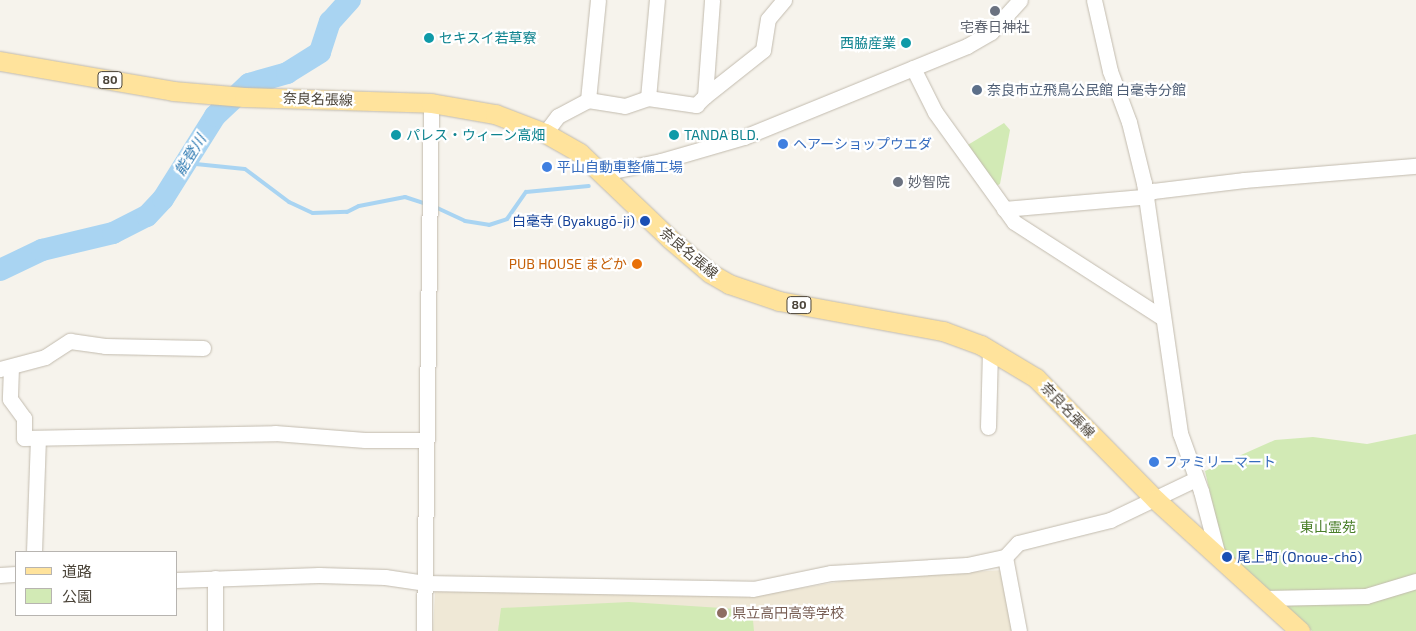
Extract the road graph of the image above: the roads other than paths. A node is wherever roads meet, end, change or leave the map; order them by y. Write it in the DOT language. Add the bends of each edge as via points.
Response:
graph roads {
  1 [pos="598,0"];
  2 [pos="656,0"];
  3 [pos="712,0"];
  4 [pos="784,0"];
  5 [pos="1020,0"];
  6 [pos="1094,0"];
  7 [pos="0,61"];
  8 [pos="913,68"];
  9 [pos="705,96"];
  10 [pos="648,98"];
  11 [pos="588,100"];
  12 [pos="431,103"];
  13 [pos="545,133"];
  14 [pos="1416,166"];
  15 [pos="603,173"];
  16 [pos="1146,196"];
  17 [pos="1004,209"];
  18 [pos="1163,318"];
  19 [pos="203,348"];
  20 [pos="990,350"];
  21 [pos="6,368"];
  22 [pos="988,427"];
  23 [pos="38,440"];
  24 [pos="425,440"];
  25 [pos="1196,479"];
  26 [pos="1156,500"];
  27 [pos="34,551"];
  28 [pos="1218,556"];
  29 [pos="1005,558"];
  30 [pos="15,574"];
  31 [pos="0,575"];
  32 [pos="215,578"];
  33 [pos="178,580"];
  34 [pos="1416,582"];
  35 [pos="425,583"];
  36 [pos="1265,598"];
  37 [pos="215,631"];
  38 [pos="424,631"];
  39 [pos="1019,631"];
  40 [pos="1300,631"];
  1 -- 11 [label="street"];
  2 -- 10 [label="street"];
  3 -- 9 [label="street"];
  4 -- 9 [label="street" via="768,19 764,50"];
  5 -- 8 [label="street" via="991,32 967,46"];
  6 -- 16 [label="street" via="1110,72 1129,122"];
  7 -- 12 [label="main road, 奈良名張線 / 80" via="173,92"];
  8 -- 15 [label="street" via="744,137 661,161"];
  8 -- 17 [label="street" via="935,112"];
  9 -- 10 [label="street" via="696,105"];
  10 -- 11 [label="street" via="625,106"];
  11 -- 13 [label="street" via="581,107 558,116"];
  12 -- 13 [label="main road, 奈良名張線 / 80" via="487,112"];
  12 -- 24 [label="street" via="432,202"];
  13 -- 15 [label="main road, 奈良名張線 / 80" via="580,153"];
  14 -- 16 [label="street" via="1244,180 1153,192"];
  15 -- 20 [label="main road, 奈良名張線 / 80" via="670,239 710,273 729,284 806,307 943,331"];
  16 -- 17 [label="street"];
  16 -- 18 [label="street"];
  17 -- 18 [label="street" via="1014,222"];
  18 -- 25 [label="street" via="1172,395 1180,433"];
  19 -- 21 [label="street" via="104,346 70,341 45,357"];
  20 -- 22 [label="street"];
  20 -- 26 [label="main road, 奈良名張線 / 80" via="1036,378"];
  21 -- 23 [label="street" via="10,399 24,418 24,438"];
  23 -- 24 [label="street" via="275,433 365,440"];
  23 -- 27 [label="street"];
  24 -- 35 [label="street"];
  25 -- 26 [label="street"];
  25 -- 28 [label="street"];
  26 -- 28 [label="main road, 奈良名張線 / 80"];
  26 -- 29 [label="street" via="1110,520 1018,543"];
  28 -- 36 [label="main road, 奈良名張線 / 80"];
  29 -- 35 [label="street" via="967,565 831,573 753,588"];
  29 -- 39 [label="street"];
  30 -- 31 [label="street"];
  32 -- 33 [label="street"];
  32 -- 35 [label="street" via="319,575 385,577"];
  32 -- 37 [label="street"];
  34 -- 36 [label="street" via="1366,596"];
  35 -- 38 [label="street"];
  36 -- 40 [label="main road, 奈良名張線 / 80"];
}
